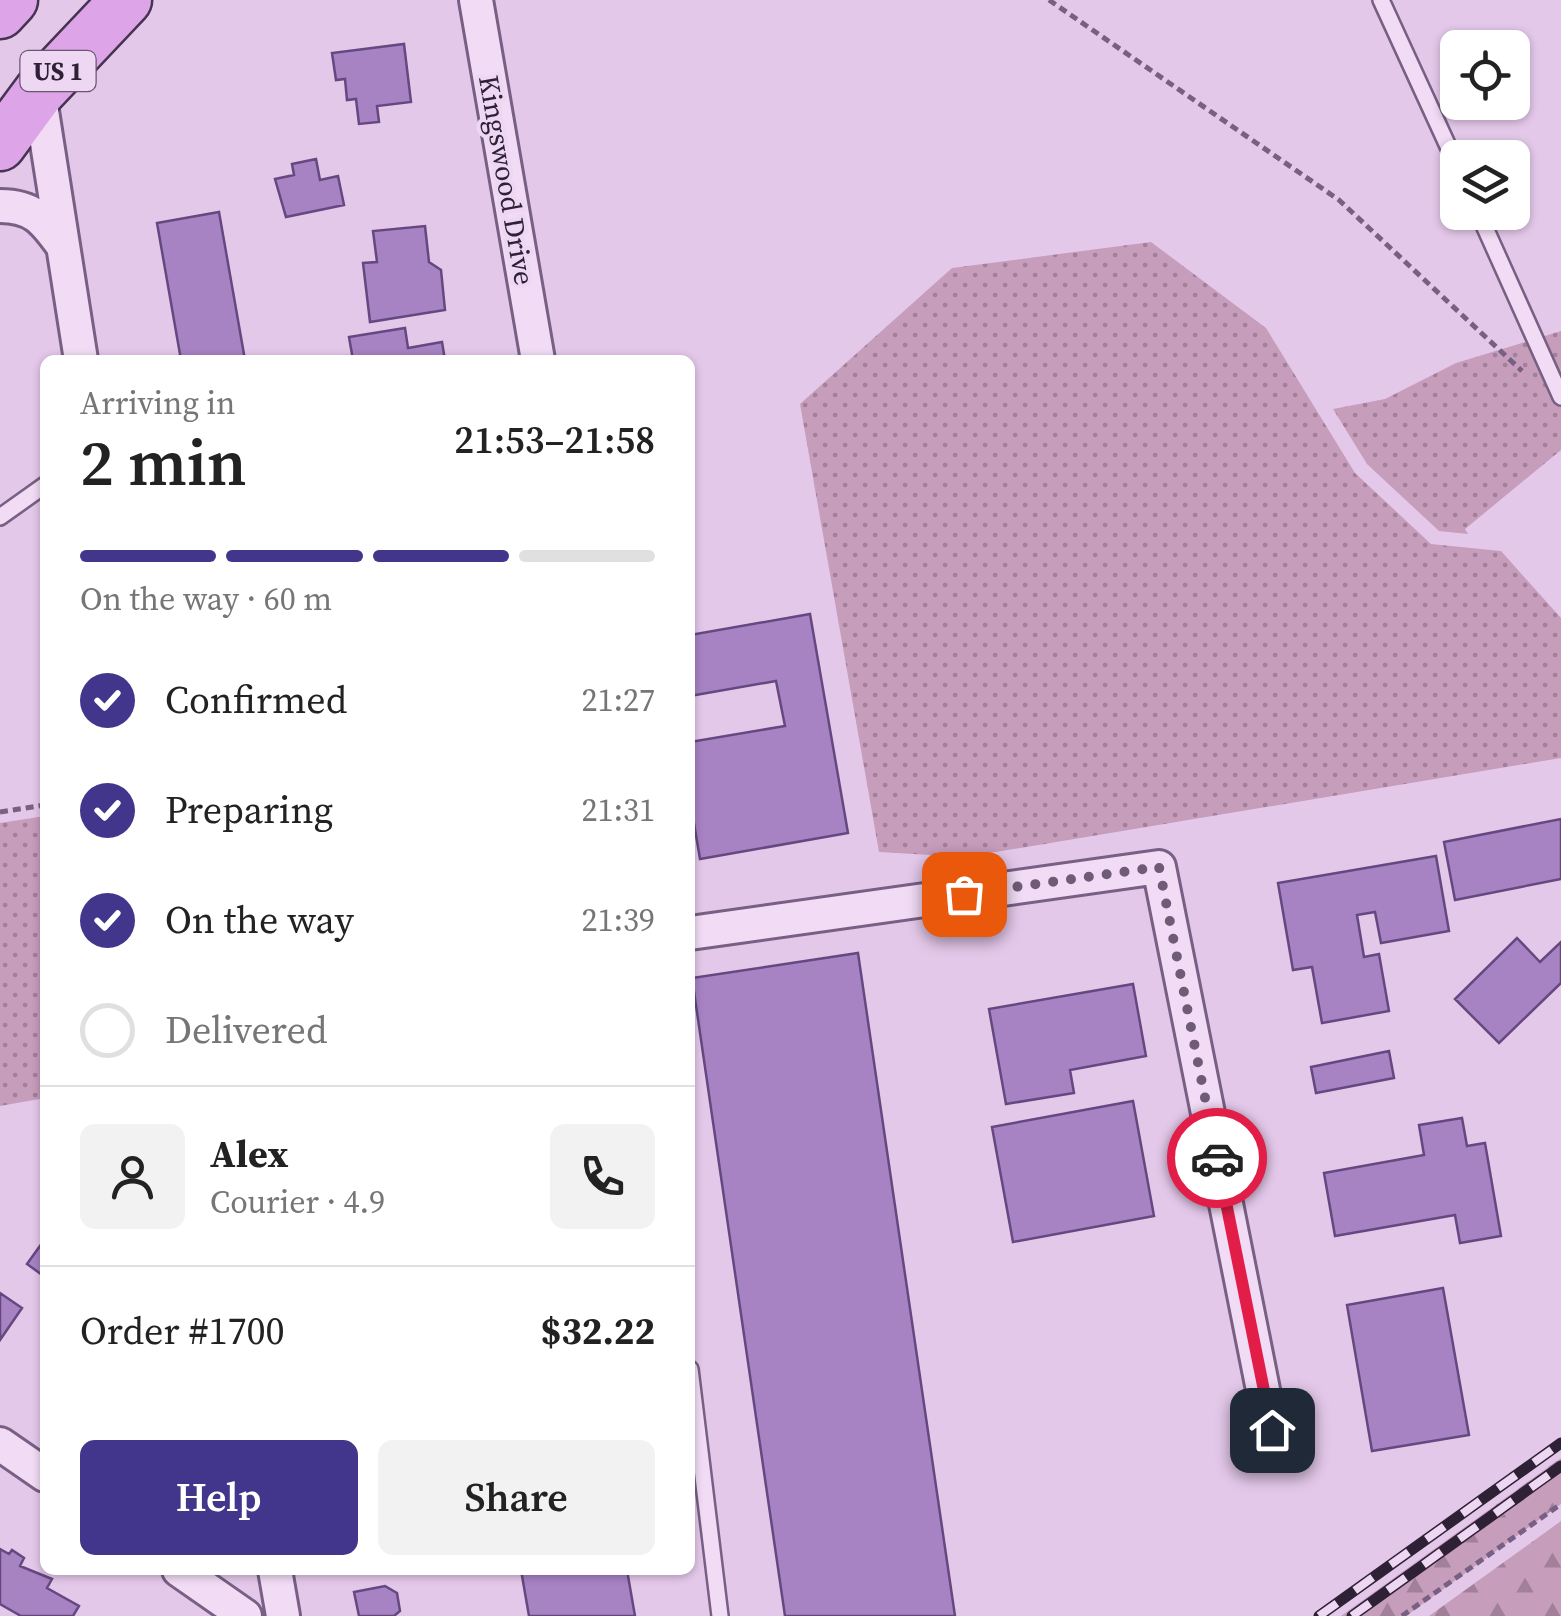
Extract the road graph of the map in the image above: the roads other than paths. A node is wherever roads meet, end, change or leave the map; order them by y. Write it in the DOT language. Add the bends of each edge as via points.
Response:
graph roads {
  1 [pos="12,0"];
  2 [pos="126,0"];
  3 [pos="476,0"];
  4 [pos="1381,0"];
  5 [pos="0,12"];
  6 [pos="39,92"];
  7 [pos="1445,140"];
  8 [pos="0,145"];
  9 [pos="0,206"];
  10 [pos="1486,230"];
  11 [pos="62,245"];
  12 [pos="80,355"];
  13 [pos="537,355"];
  14 [pos="1561,397"];
  15 [pos="40,489"];
  16 [pos="0,517"];
  17 [pos="695,932"];
  18 [pos="695,1409"];
  19 [pos="1272,1430"];
  20 [pos="0,1444"];
  21 [pos="40,1472"];
  22 [pos="186,1575"];
  23 [pos="276,1575"];
  24 [pos="245,1616"];
  25 [pos="282,1616"];
  26 [pos="720,1616"];
  1 -- 5 [label="main road"];
  2 -- 6 [label="main road, US 1"];
  3 -- 13 [label="street, Kingswood Drive"];
  4 -- 7 [label="lane"];
  6 -- 8 [label="main road, US 1"];
  6 -- 11 [label="street"];
  9 -- 11 [label="street" via="42,216"];
  10 -- 14 [label="lane"];
  11 -- 12 [label="street"];
  15 -- 16 [label="lane"];
  17 -- 19 [label="street" via="1159,867"];
  18 -- 26 [label="lane"];
  20 -- 21 [label="street"];
  22 -- 24 [label="street"];
  23 -- 25 [label="street"];
}
